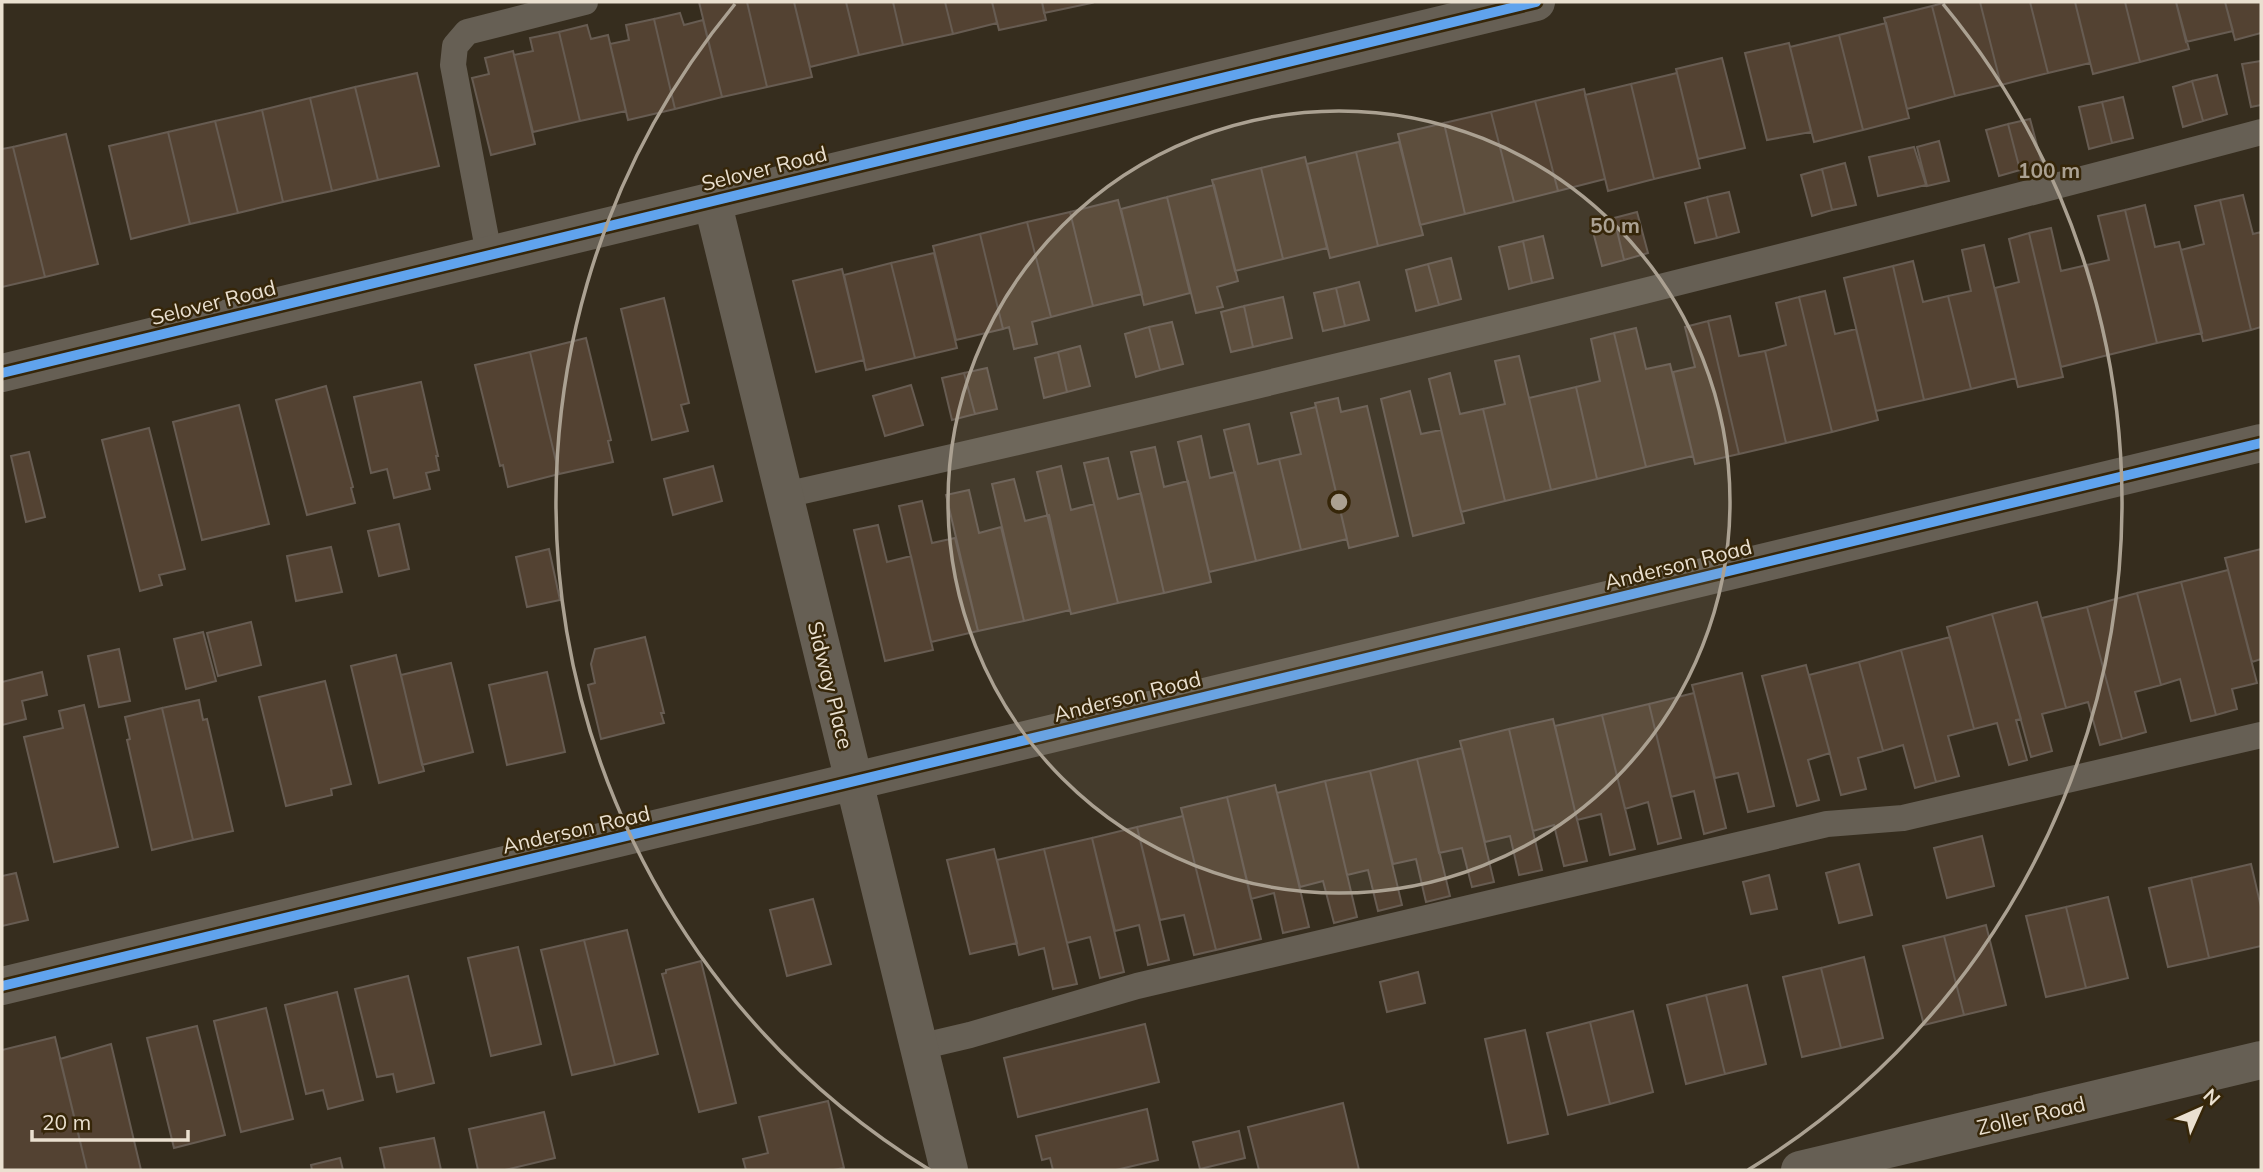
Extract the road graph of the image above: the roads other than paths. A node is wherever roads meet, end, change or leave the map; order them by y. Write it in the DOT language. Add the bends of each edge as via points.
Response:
graph roads {
  1 [pos="585,2"];
  2 [pos="1536,2"];
  3 [pos="2261,132"];
  4 [pos="712,200"];
  5 [pos="489,254"];
  6 [pos="2,373"];
  7 [pos="2261,443"];
  8 [pos="785,495"];
  9 [pos="2261,735"];
  10 [pos="854,782"];
  11 [pos="2,986"];
  12 [pos="919,1047"];
  13 [pos="2261,1060"];
  14 [pos="949,1170"];
  15 [pos="1800,1170"];
  1 -- 5 [label="lane" via="467,32 455,46 453,65"];
  2 -- 4 [label="street, Selover Road"];
  3 -- 8 [label="lane" via="1349,362"];
  4 -- 5 [label="street, Selover Road"];
  4 -- 8 [label="street, Sidway Place"];
  5 -- 6 [label="street, Selover Road"];
  7 -- 10 [label="street, Anderson Road"];
  8 -- 10 [label="street, Sidway Place"];
  9 -- 12 [label="lane" via="1903,818 1827,824 1137,986"];
  10 -- 11 [label="street, Anderson Road"];
  10 -- 12 [label="street, Sidway Place"];
  12 -- 14 [label="street, Sidway Place"];
  13 -- 15 [label="street, Zoller Road"];
}
